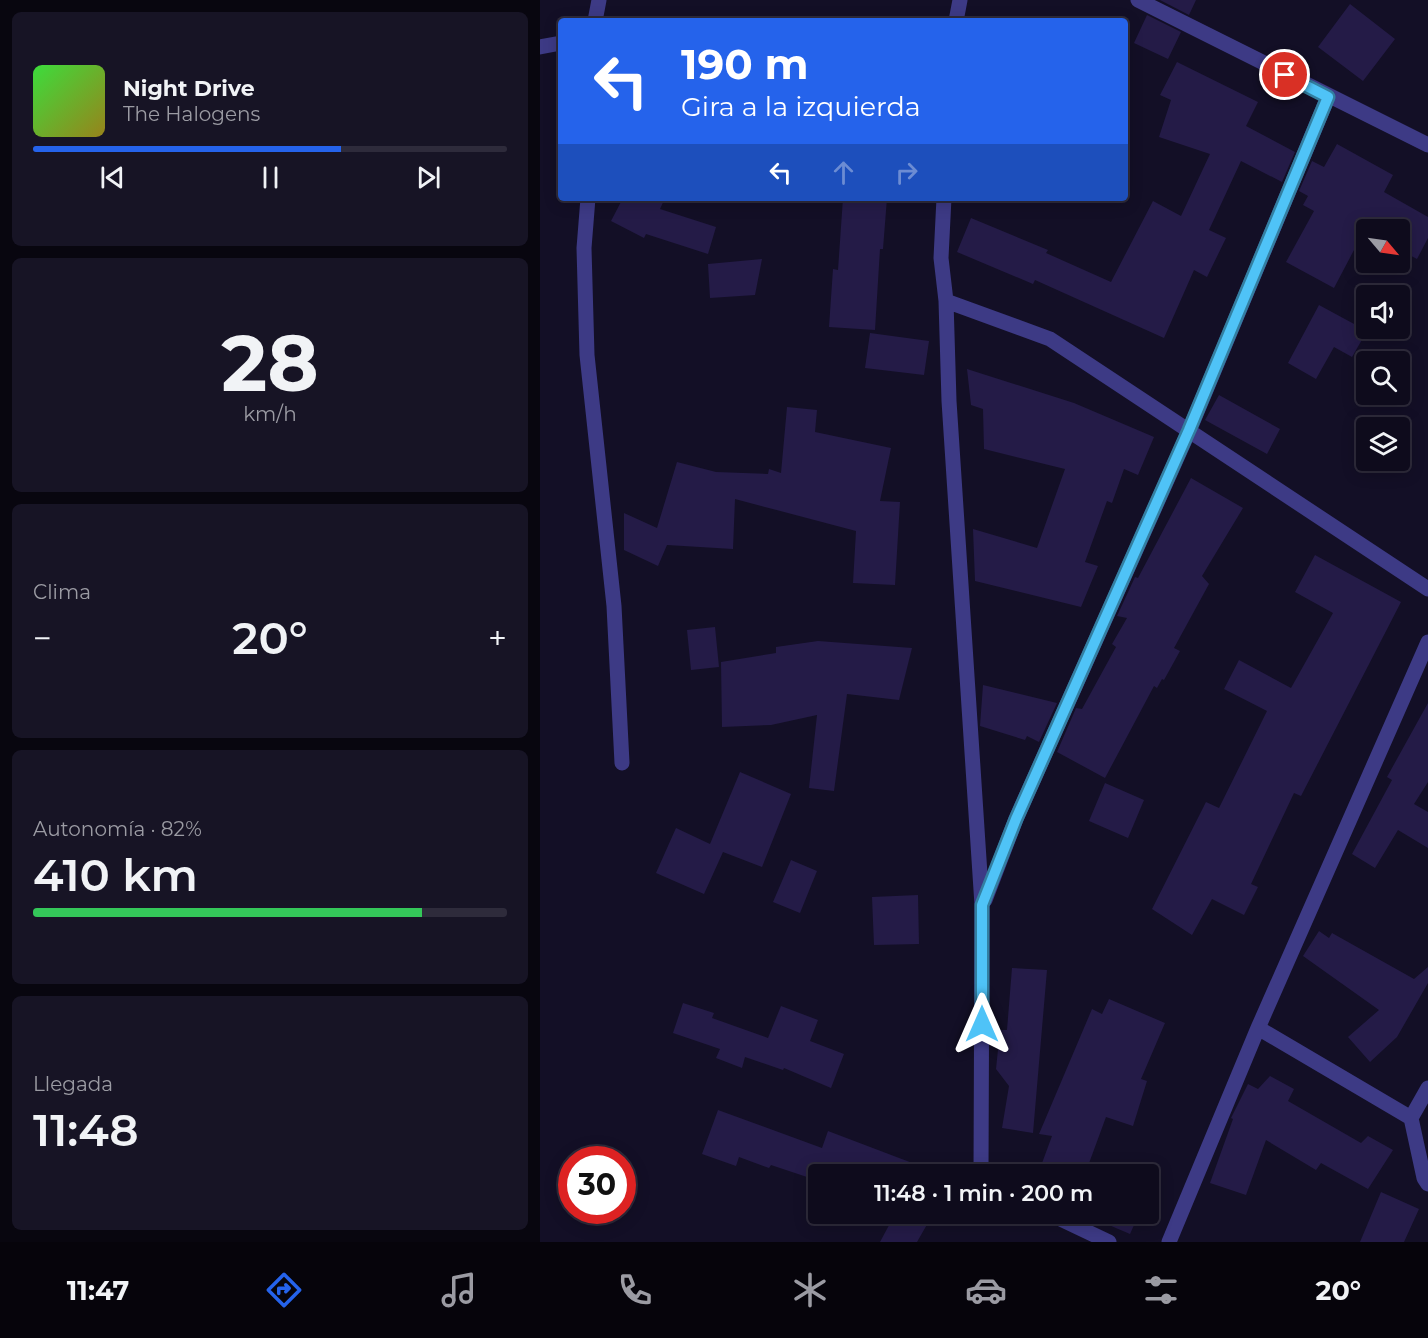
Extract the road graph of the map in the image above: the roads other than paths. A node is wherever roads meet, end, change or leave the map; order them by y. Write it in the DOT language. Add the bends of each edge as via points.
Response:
graph roads {
  1 [pos="599,0"];
  2 [pos="960,0"];
  3 [pos="1138,0"];
  4 [pos="596,18"];
  5 [pos="957,18"];
  6 [pos="558,44"];
  7 [pos="540,47"];
  8 [pos="1328,97"];
  9 [pos="1428,145"];
  10 [pos="588,201"];
  11 [pos="944,201"];
  12 [pos="946,301"];
  13 [pos="1189,430"];
  14 [pos="1428,589"];
  15 [pos="1428,642"];
  16 [pos="622,763"];
  17 [pos="982,905"];
  18 [pos="1258,1028"];
  19 [pos="1428,1088"];
  20 [pos="1411,1118"];
  21 [pos="981,1164"];
  22 [pos="1428,1184"];
  23 [pos="1071,1224"];
  24 [pos="1109,1242"];
  25 [pos="1169,1242"];
  1 -- 4 [label="street"];
  2 -- 5 [label="street"];
  3 -- 8 [label="street"];
  6 -- 7 [label="street"];
  8 -- 9 [label="street"];
  8 -- 13 [label="street"];
  10 -- 16 [label="street" via="584,248 587,354 614,606"];
  11 -- 12 [label="street" via="941,258"];
  12 -- 13 [label="street" via="1050,339"];
  12 -- 17 [label="street"];
  13 -- 14 [label="street"];
  13 -- 17 [label="street" via="1016,819"];
  15 -- 18 [label="street"];
  17 -- 21 [label="street"];
  18 -- 20 [label="street"];
  18 -- 25 [label="street"];
  19 -- 20 [label="street"];
  20 -- 22 [label="street"];
  23 -- 24 [label="street"];
}
